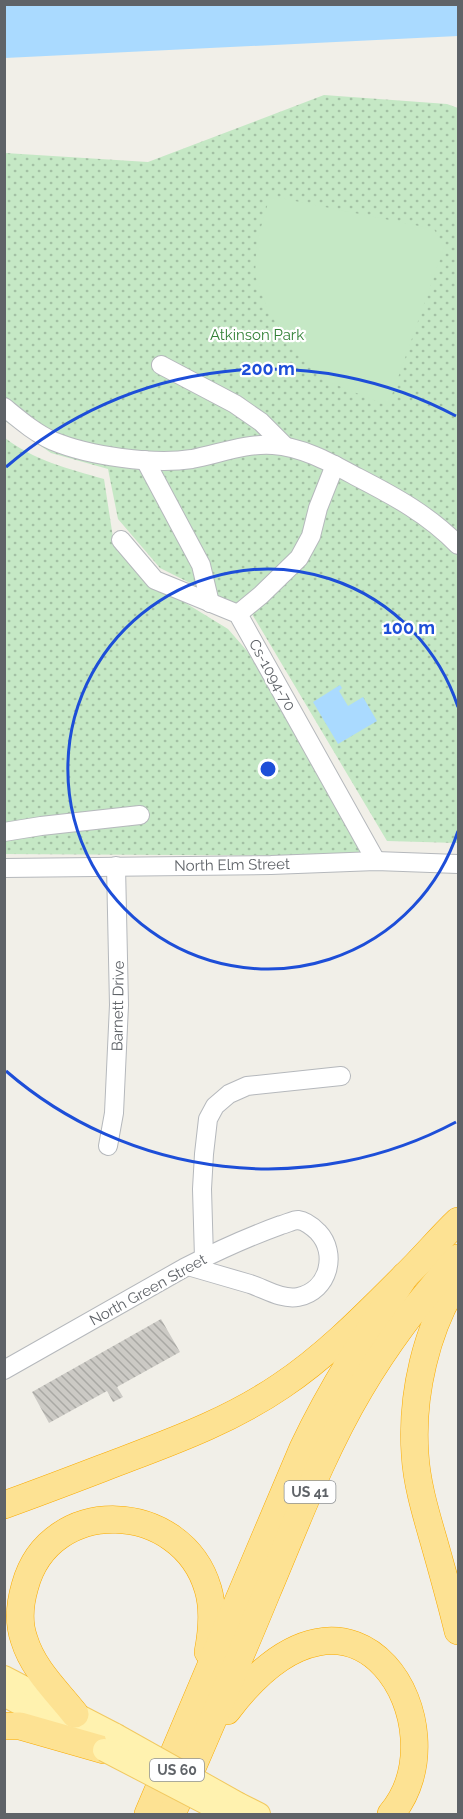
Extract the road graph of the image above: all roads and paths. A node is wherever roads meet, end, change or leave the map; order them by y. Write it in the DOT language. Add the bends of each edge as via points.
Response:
graph roads {
  1 [pos="161,365"];
  2 [pos="4,407"];
  3 [pos="285,446"];
  4 [pos="146,460"];
  5 [pos="335,465"];
  6 [pos="121,540"];
  7 [pos="459,545"];
  8 [pos="210,603"];
  9 [pos="238,614"];
  10 [pos="140,815"];
  11 [pos="4,832"];
  12 [pos="376,861"];
  13 [pos="459,864"];
  14 [pos="116,866"];
  15 [pos="4,868"];
  16 [pos="341,1076"];
  17 [pos="108,1146"];
  18 [pos="459,1221"];
  19 [pos="459,1258"];
  20 [pos="196,1262"];
  21 [pos="405,1276"];
  22 [pos="459,1280"];
  23 [pos="4,1370"];
  24 [pos="4,1505"];
  25 [pos="438,1556"];
  26 [pos="459,1614"];
  27 [pos="459,1631"];
  28 [pos="4,1677"];
  29 [pos="4,1695"];
  30 [pos="197,1698"];
  31 [pos="75,1714"];
  32 [pos="4,1726"];
  33 [pos="110,1743"];
  34 [pos="200,1749"];
  35 [pos="233,1809"];
  36 [pos="155,1810"];
  37 [pos="259,1815"];
  38 [pos="391,1815"];
  1 -- 3 [label="street" via="236,404"];
  2 -- 4 [label="street" via="52,441"];
  3 -- 4 [label="street" via="260,445 164,462"];
  3 -- 5 [label="street"];
  4 -- 8 [label="street" via="201,565"];
  5 -- 7 [label="street" via="413,507"];
  5 -- 9 [label="street" via="311,536 299,558"];
  6 -- 8 [label="street" via="155,580"];
  8 -- 9 [label="street"];
  9 -- 12 [label="street, Cs-1094-70"];
  10 -- 11 [label="street"];
  12 -- 13 [label="street, North Elm Street"];
  12 -- 14 [label="street, North Elm Street"];
  14 -- 15 [label="street, North Elm Street"];
  14 -- 17 [label="street, Barnett Drive" via="119,1005 114,1113"];
  16 -- 20 [label="street" via="247,1086 215,1106 208,1119"];
  18 -- 21 [label="highway, US 41"];
  19 -- 34 [label="highway, US 41" via="390,1343 359,1391 300,1514"];
  20 -- 20 [label="street, North Green Street" via="281,1296 298,1297 314,1290 324,1279 329,1264 321,1235 310,1224 297,1220"];
  20 -- 23 [label="street, North Green Street"];
  21 -- 24 [label="highway" via="328,1349 250,1406 180,1439"];
  21 -- 30 [label="highway, US 41" via="355,1352 303,1448"];
  22 -- 25 [label="highway" via="437,1320 428,1348 415,1420 419,1483"];
  25 -- 26 [label="highway"];
  25 -- 27 [label="highway"];
  28 -- 31 [label="main road, US 60"];
  29 -- 33 [label="main road, US 60"];
  30 -- 31 [label="highway" via="211,1632 204,1578 186,1550 170,1536 140,1522 108,1519 77,1526 51,1542 27,1576 22,1596 23,1638 31,1657"];
  30 -- 36 [label="highway, US 41"];
  31 -- 33 [label="main road, US 60"];
  32 -- 33 [label="highway"];
  33 -- 35 [label="main road, US 60, bridge"];
  34 -- 36 [label="highway, US 41"];
  34 -- 38 [label="highway" via="240,1692 285,1655 316,1642 361,1642 381,1650 415,1678 432,1719 429,1764 419,1785"];
  35 -- 37 [label="main road, US 60"];
}
